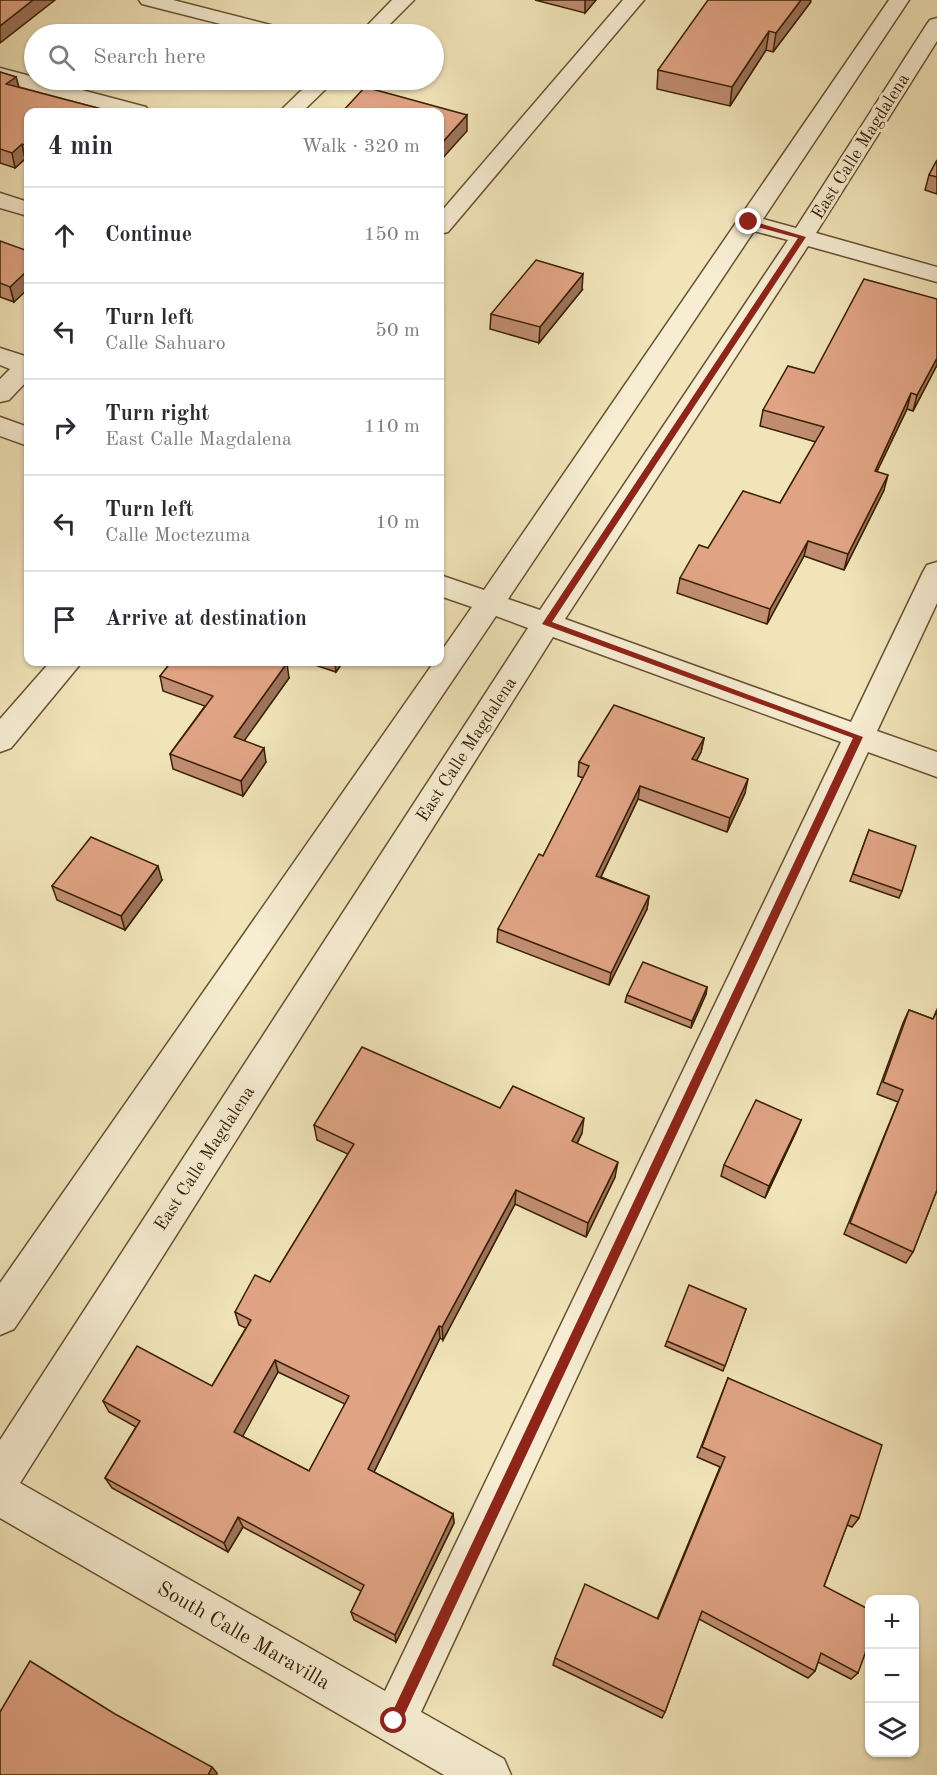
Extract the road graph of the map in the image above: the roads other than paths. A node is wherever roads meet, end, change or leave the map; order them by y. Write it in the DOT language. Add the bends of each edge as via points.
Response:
graph roads {
  1 [pos="149,0"];
  2 [pos="404,0"];
  3 [pos="634,0"];
  4 [pos="899,0"];
  5 [pos="244,24"];
  6 [pos="379,24"];
  7 [pos="937,24"];
  8 [pos="0,74"];
  9 [pos="24,81"];
  10 [pos="58,90"];
  11 [pos="313,90"];
  12 [pos="123,108"];
  13 [pos="294,108"];
  14 [pos="0,200"];
  15 [pos="24,208"];
  16 [pos="444,222"];
  17 [pos="749,222"];
  18 [pos="802,237"];
  19 [pos="937,275"];
  20 [pos="0,356"];
  21 [pos="24,365"];
  22 [pos="24,370"];
  23 [pos="0,394"];
  24 [pos="0,426"];
  25 [pos="24,435"];
  26 [pos="937,572"];
  27 [pos="444,586"];
  28 [pos="490,603"];
  29 [pos="546,624"];
  30 [pos="64,666"];
  31 [pos="858,737"];
  32 [pos="0,740"];
  33 [pos="937,765"];
  34 [pos="0,1316"];
  35 [pos="0,1477"];
  36 [pos="0,1495"];
  37 [pos="394,1721"];
  38 [pos="488,1775"];
  1 -- 5 [label="street"];
  2 -- 6 [label="street"];
  3 -- 16 [label="street"];
  4 -- 17 [label="street"];
  7 -- 18 [label="street, East Calle Magdalena"];
  8 -- 9 [label="street"];
  10 -- 12 [label="street"];
  11 -- 13 [label="street"];
  14 -- 15 [label="street"];
  17 -- 18 [label="street"];
  17 -- 28 [label="street"];
  18 -- 19 [label="street"];
  18 -- 29 [label="street, East Calle Magdalena"];
  20 -- 21 [label="street"];
  22 -- 23 [label="street"];
  24 -- 25 [label="street"];
  26 -- 31 [label="street"];
  27 -- 28 [label="street"];
  28 -- 29 [label="street"];
  28 -- 34 [label="street"];
  29 -- 31 [label="street"];
  29 -- 35 [label="street, East Calle Magdalena"];
  30 -- 32 [label="street"];
  31 -- 33 [label="street"];
  31 -- 37 [label="street"];
  36 -- 37 [label="street, South Calle Maravilla"];
  37 -- 38 [label="street, South Calle Maravilla"];
}
